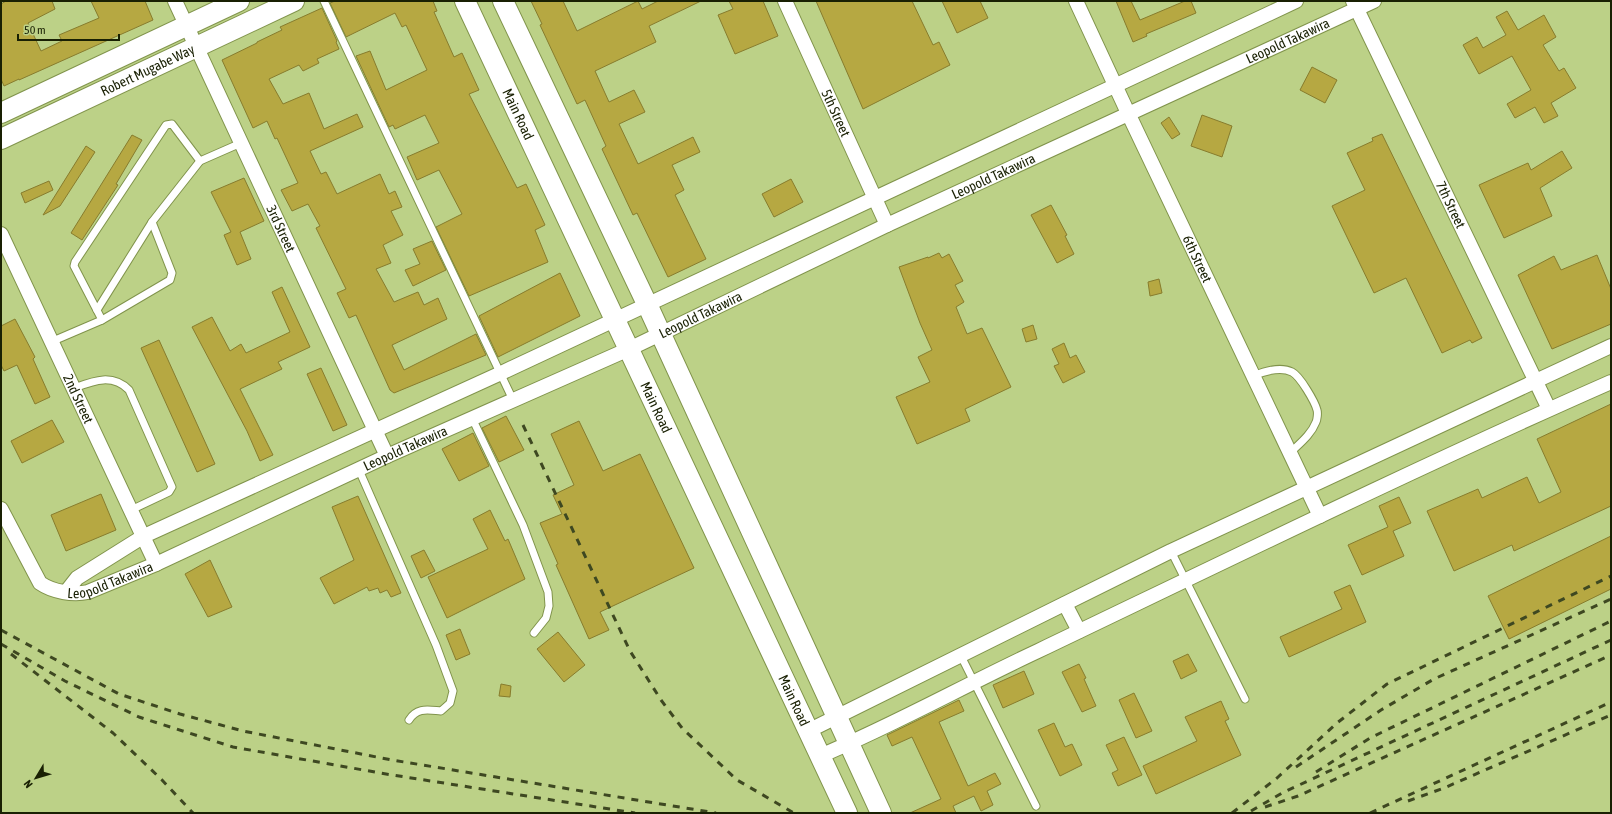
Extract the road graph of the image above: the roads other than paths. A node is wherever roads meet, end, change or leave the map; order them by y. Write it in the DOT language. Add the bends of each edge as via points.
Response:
graph roads {
  1 [pos="175,1"];
  2 [pos="240,1"];
  3 [pos="294,1"];
  4 [pos="324,1"];
  5 [pos="465,1"];
  6 [pos="503,1"];
  7 [pos="785,1"];
  8 [pos="1076,1"];
  9 [pos="1296,1"];
  10 [pos="1374,1"];
  11 [pos="1355,5"];
  12 [pos="187,25"];
  13 [pos="196,47"];
  14 [pos="1116,86"];
  15 [pos="1,113"];
  16 [pos="1128,113"];
  17 [pos="1,139"];
  18 [pos="241,143"];
  19 [pos="200,161"];
  20 [pos="876,198"];
  21 [pos="152,222"];
  22 [pos="887,225"];
  23 [pos="1,234"];
  24 [pos="647,304"];
  25 [pos="96,310"];
  26 [pos="102,320"];
  27 [pos="616,320"];
  28 [pos="660,333"];
  29 [pos="53,341"];
  30 [pos="1611,346"];
  31 [pos="628,349"];
  32 [pos="499,374"];
  33 [pos="1253,376"];
  34 [pos="1535,381"];
  35 [pos="1611,382"];
  36 [pos="74,388"];
  37 [pos="513,400"];
  38 [pos="1549,409"];
  39 [pos="472,418"];
  40 [pos="377,431"];
  41 [pos="1290,453"];
  42 [pos="387,456"];
  43 [pos="359,470"];
  44 [pos="1307,489"];
  45 [pos="1,509"];
  46 [pos="131,510"];
  47 [pos="1320,516"];
  48 [pos="144,536"];
  49 [pos="756,546"];
  50 [pos="1171,551"];
  51 [pos="727,556"];
  52 [pos="156,564"];
  53 [pos="1187,580"];
  54 [pos="66,592"];
  55 [pos="1065,604"];
  56 [pos="1079,631"];
  57 [pos="534,633"];
  58 [pos="961,656"];
  59 [pos="974,681"];
  60 [pos="1245,699"];
  61 [pos="836,718"];
  62 [pos="409,720"];
  63 [pos="808,731"];
  64 [pos="848,744"];
  65 [pos="820,756"];
  66 [pos="1036,806"];
  67 [pos="847,813"];
  68 [pos="881,813"];
  1 -- 12 [label="street, 3rd Street"];
  2 -- 12 [label="main road, Robert Mugabe Way"];
  3 -- 13 [label="main road, Robert Mugabe Way"];
  4 -- 32 [label="lane"];
  5 -- 27 [label="main road, Main Road"];
  6 -- 24 [label="main road"];
  7 -- 20 [label="street, 5th Street"];
  8 -- 14 [label="street, 6th Street"];
  9 -- 14 [label="street, Leopold Takawira"];
  10 -- 11 [label="street, Leopold Takawira"];
  11 -- 16 [label="street, Leopold Takawira"];
  11 -- 34 [label="street, 7th Street"];
  12 -- 13 [label="street, 3rd Street"];
  12 -- 15 [label="main road, Robert Mugabe Way"];
  13 -- 17 [label="main road, Robert Mugabe Way"];
  13 -- 18 [label="street, 3rd Street"];
  14 -- 16 [label="street, 6th Street"];
  14 -- 20 [label="street, Leopold Takawira"];
  16 -- 22 [label="street, Leopold Takawira"];
  16 -- 33 [label="street, 6th Street"];
  18 -- 19 [label="lane"];
  18 -- 40 [label="street, 3rd Street"];
  19 -- 21 [label="lane"];
  19 -- 25 [label="lane" via="172,124 164,126 75,262 74,266"];
  20 -- 22 [label="street, 5th Street"];
  20 -- 24 [label="street, Leopold Takawira"];
  21 -- 25 [label="lane"];
  21 -- 26 [label="lane" via="172,277"];
  22 -- 28 [label="street, Leopold Takawira"];
  23 -- 29 [label="street, 2nd Street"];
  24 -- 27 [label="street, Leopold Takawira"];
  24 -- 28 [label="main road"];
  25 -- 26 [label="lane"];
  26 -- 29 [label="lane"];
  27 -- 31 [label="main road, Main Road"];
  27 -- 32 [label="street, Leopold Takawira"];
  28 -- 31 [label="street, Leopold Takawira"];
  28 -- 49 [label="main road"];
  29 -- 36 [label="street, 2nd Street"];
  30 -- 34 [label="street"];
  31 -- 37 [label="street, Leopold Takawira"];
  31 -- 51 [label="main road, Main Road"];
  32 -- 37 [label="lane"];
  32 -- 40 [label="street, Leopold Takawira"];
  33 -- 41 [label="street, 6th Street"];
  33 -- 41 [label="lane" via="1268,370 1293,372 1304,384 1318,411 1316,422 1308,436"];
  34 -- 38 [label="street, 7th Street"];
  34 -- 44 [label="street"];
  35 -- 38 [label="street"];
  36 -- 46 [label="street, 2nd Street"];
  36 -- 46 [label="lane" via="98,379 115,381 129,390 172,487 169,492"];
  37 -- 39 [label="street, Leopold Takawira"];
  38 -- 47 [label="street"];
  39 -- 42 [label="street, Leopold Takawira"];
  39 -- 57 [label="lane" via="523,525 548,592 549,606 546,618"];
  40 -- 42 [label="street, 3rd Street"];
  40 -- 48 [label="street, Leopold Takawira"];
  41 -- 44 [label="street, 6th Street"];
  42 -- 43 [label="street, Leopold Takawira"];
  43 -- 52 [label="street, Leopold Takawira"];
  43 -- 62 [label="lane" via="436,645 453,691 450,703 440,711 422,710 413,713"];
  44 -- 47 [label="street, 6th Street"];
  44 -- 50 [label="street"];
  45 -- 54 [label="street" via="40,583 45,587"];
  46 -- 48 [label="street, 2nd Street"];
  47 -- 53 [label="street"];
  48 -- 52 [label="street, 2nd Street"];
  48 -- 54 [label="street, Leopold Takawira" via="77,578"];
  49 -- 51 [label="main road"];
  49 -- 61 [label="main road"];
  50 -- 53 [label="lane"];
  50 -- 55 [label="street"];
  51 -- 63 [label="main road, Main Road"];
  52 -- 54 [label="street, Leopold Takawira" via="88,592"];
  53 -- 56 [label="street"];
  53 -- 60 [label="lane"];
  55 -- 56 [label="street"];
  55 -- 58 [label="street"];
  56 -- 59 [label="street"];
  58 -- 59 [label="lane"];
  58 -- 61 [label="street"];
  59 -- 64 [label="street"];
  59 -- 66 [label="lane"];
  61 -- 63 [label="street"];
  61 -- 64 [label="main road"];
  63 -- 65 [label="main road, Main Road"];
  64 -- 65 [label="street"];
  64 -- 68 [label="main road"];
  65 -- 67 [label="main road, Main Road"];
}
